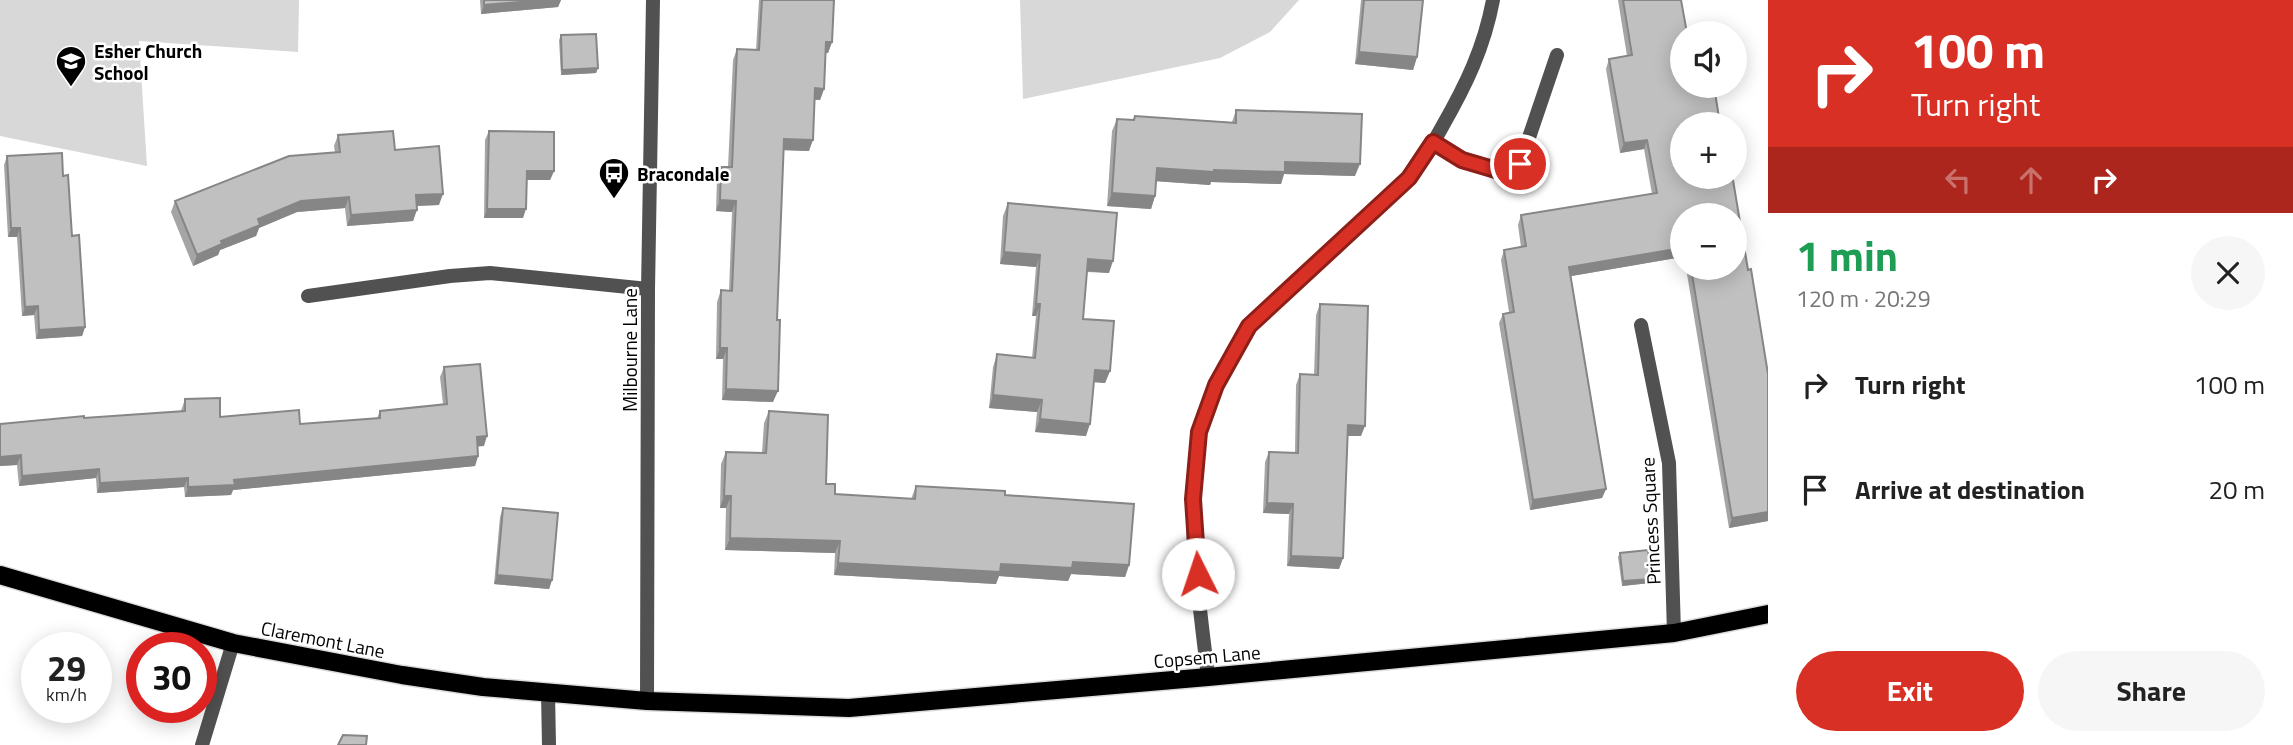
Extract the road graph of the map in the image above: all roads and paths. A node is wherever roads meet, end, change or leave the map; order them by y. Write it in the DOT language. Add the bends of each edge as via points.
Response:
graph roads {
  1 [pos="653,0"];
  2 [pos="1493,0"];
  3 [pos="1557,55"];
  4 [pos="1433,142"];
  5 [pos="648,289"];
  6 [pos="308,296"];
  7 [pos="1641,325"];
  8 [pos="0,575"];
  9 [pos="1768,614"];
  10 [pos="1675,633"];
  11 [pos="233,643"];
  12 [pos="1208,677"];
  13 [pos="548,693"];
  14 [pos="647,701"];
  15 [pos="202,745"];
  16 [pos="549,745"];
  1 -- 5 [label="street, Milbourne Lane"];
  2 -- 4 [label="street" via="1467,82"];
  3 -- 4 [label="street" via="1520,164 1496,170 1462,160"];
  4 -- 12 [label="street" via="1409,178 1249,326 1216,385 1199,432 1193,499"];
  5 -- 6 [label="street" via="490,273"];
  5 -- 14 [label="street, Milbourne Lane"];
  7 -- 10 [label="street, Princess Square" via="1669,463"];
  8 -- 11 [label="main road, Claremont Lane"];
  9 -- 10 [label="main road, Copsem Lane"];
  10 -- 12 [label="main road, Copsem Lane"];
  11 -- 13 [label="main road, Claremont Lane" via="402,675"];
  11 -- 15 [label="street"];
  12 -- 14 [label="main road, Copsem Lane" via="849,708"];
  13 -- 14 [label="main road, Claremont Lane"];
  13 -- 16 [label="street"];
}
